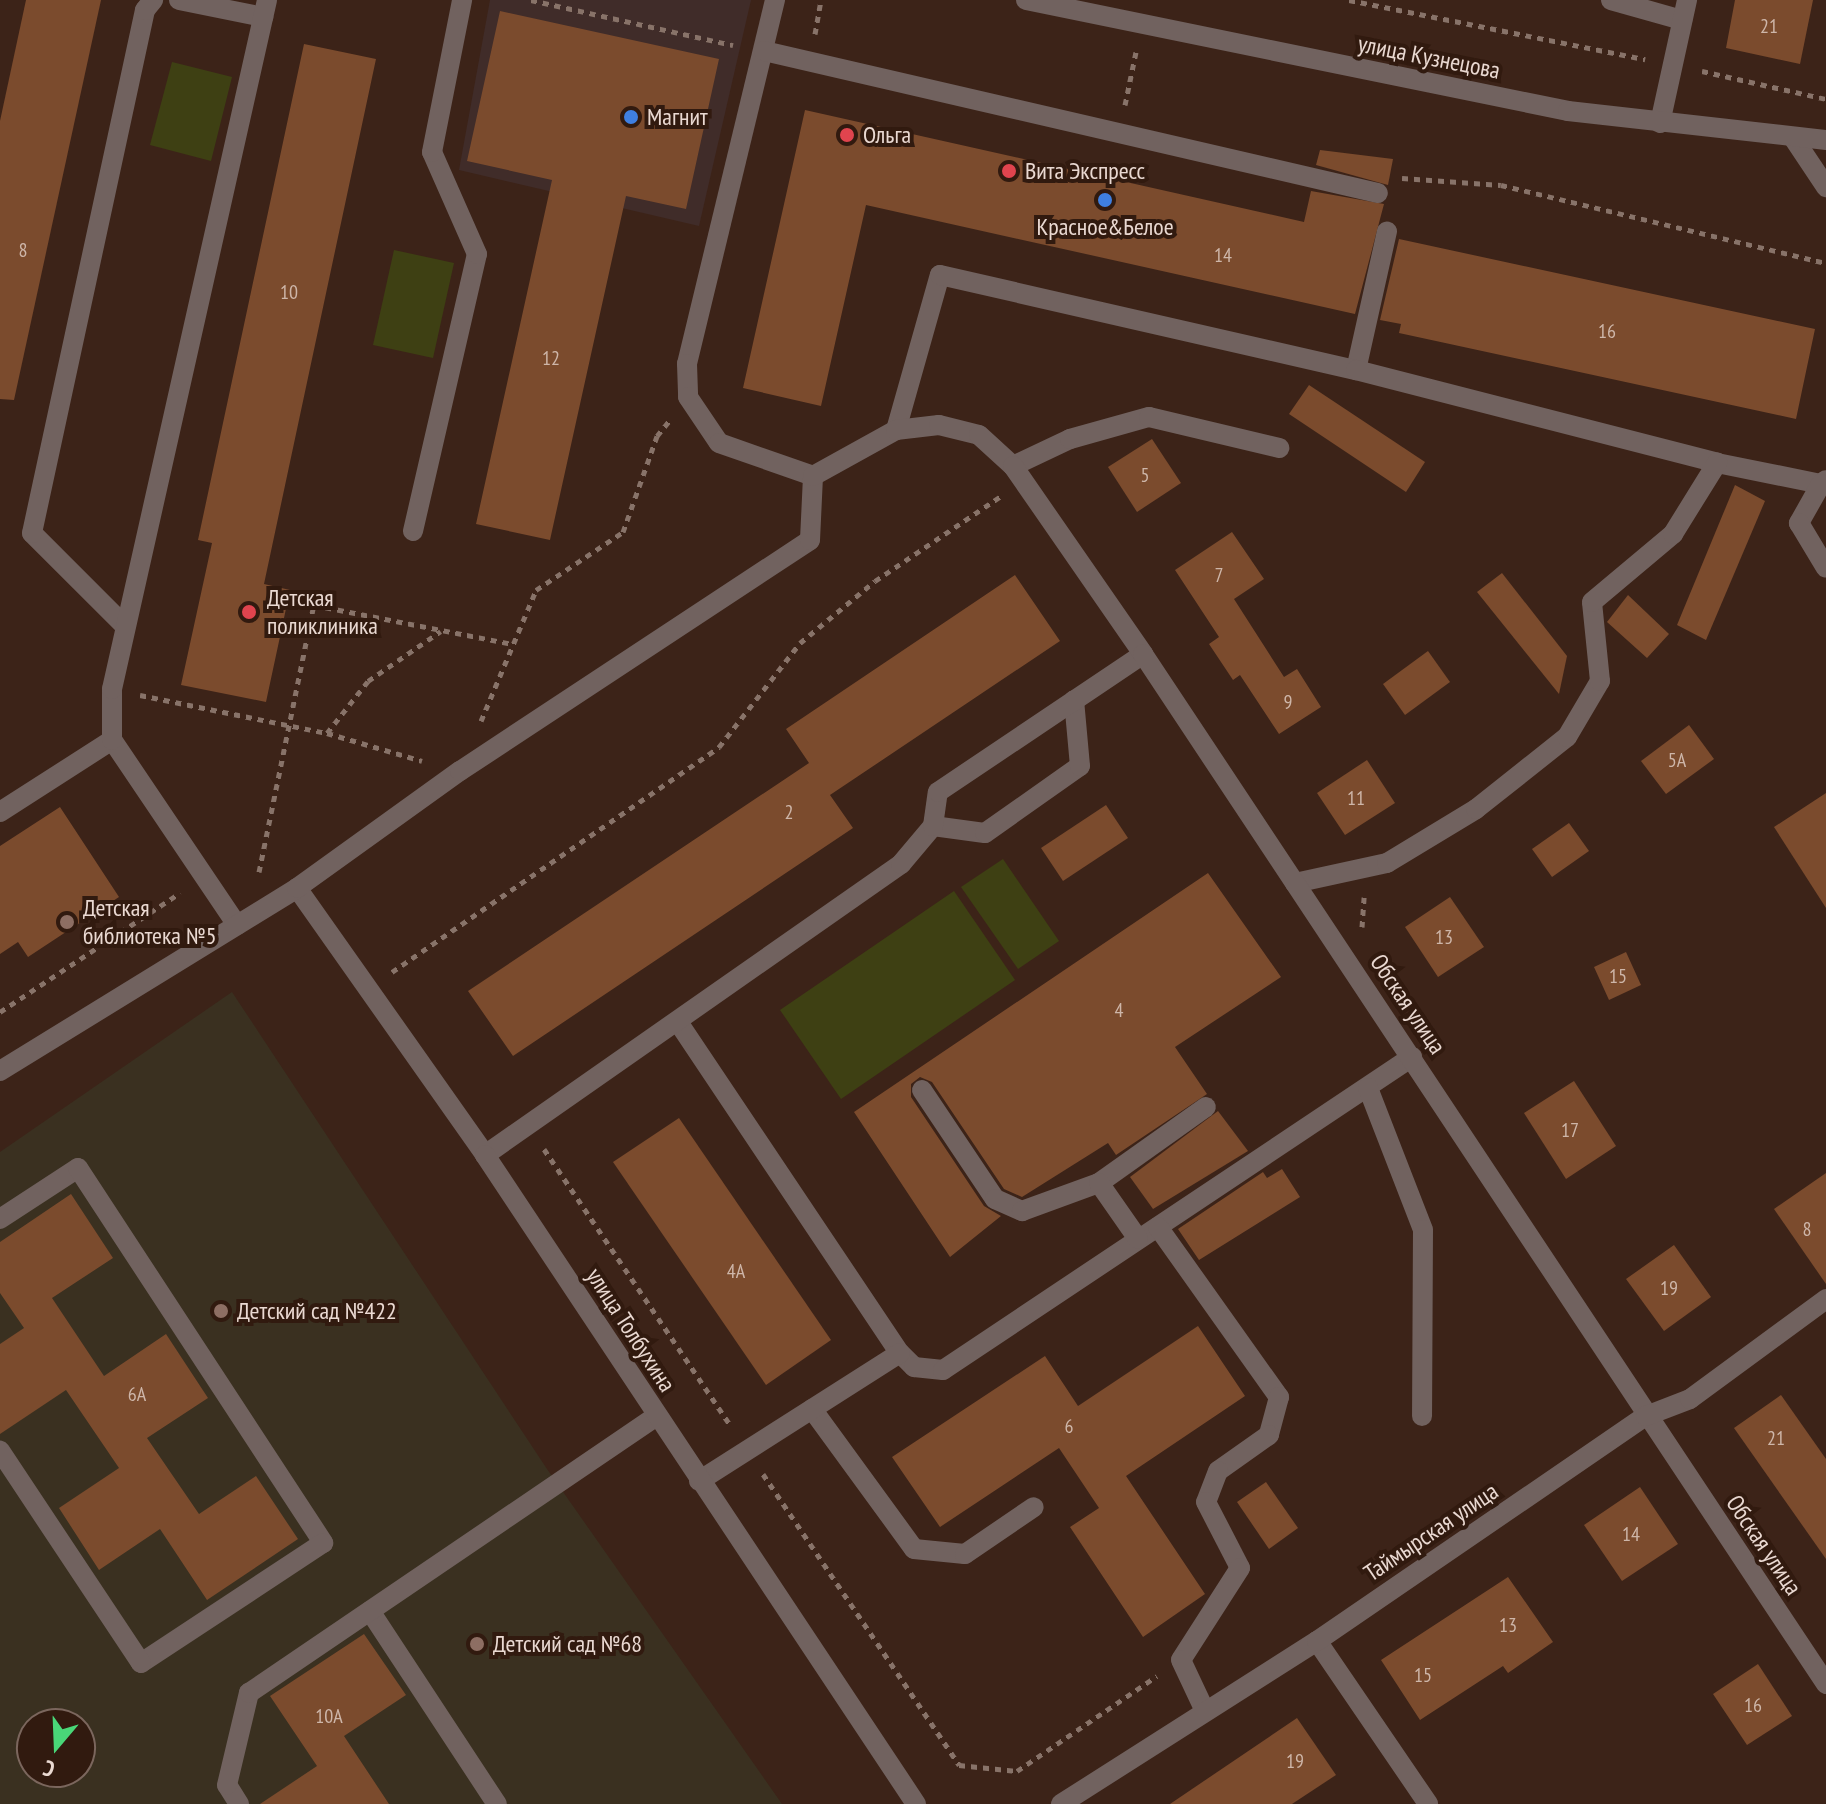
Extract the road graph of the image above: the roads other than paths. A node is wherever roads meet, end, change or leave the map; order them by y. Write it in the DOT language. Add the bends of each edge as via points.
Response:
graph roads {
  1 [pos="153,0"];
  2 [pos="179,0"];
  3 [pos="775,0"];
  4 [pos="1026,0"];
  5 [pos="1611,0"];
  6 [pos="458,1"];
  7 [pos="1089,6"];
  8 [pos="265,9"];
  9 [pos="1685,10"];
  10 [pos="764,51"];
  11 [pos="1660,123"];
  12 [pos="1794,139"];
  13 [pos="1826,140"];
  14 [pos="1826,187"];
  15 [pos="1378,193"];
  16 [pos="1387,231"];
  17 [pos="1356,370"];
  18 [pos="896,430"];
  19 [pos="1279,448"];
  20 [pos="1717,463"];
  21 [pos="1019,473"];
  22 [pos="813,476"];
  23 [pos="1824,482"];
  24 [pos="413,531"];
  25 [pos="1826,568"];
  26 [pos="124,625"];
  27 [pos="1143,654"];
  28 [pos="1074,700"];
  29 [pos="112,740"];
  30 [pos="0,812"];
  31 [pos="933,826"];
  32 [pos="1295,883"];
  33 [pos="297,888"];
  34 [pos="237,925"];
  35 [pos="678,1022"];
  36 [pos="1412,1057"];
  37 [pos="0,1071"];
  38 [pos="1368,1088"];
  39 [pos="922,1090"];
  40 [pos="1206,1107"];
  41 [pos="485,1155"];
  42 [pos="1099,1183"];
  43 [pos="0,1219"];
  44 [pos="1158,1227"];
  45 [pos="1138,1239"];
  46 [pos="1826,1299"];
  47 [pos="900,1353"];
  48 [pos="812,1409"];
  49 [pos="657,1416"];
  50 [pos="1422,1416"];
  51 [pos="1646,1416"];
  52 [pos="0,1451"];
  53 [pos="699,1481"];
  54 [pos="1034,1507"];
  55 [pos="370,1611"];
  56 [pos="1317,1641"];
  57 [pos="1826,1684"];
  58 [pos="1205,1711"];
  59 [pos="239,1804"];
  60 [pos="497,1804"];
  61 [pos="916,1804"];
  62 [pos="1061,1804"];
  63 [pos="1428,1804"];
  1 -- 26 [label="street" via="145,10 32,533"];
  2 -- 8 [label="street"];
  3 -- 10 [label="street"];
  4 -- 7 [label="street, улица Кузнецова"];
  5 -- 9 [label="street"];
  6 -- 24 [label="street" via="432,152 477,254"];
  7 -- 11 [label="street, улица Кузнецова" via="1142,24 1553,108"];
  8 -- 26 [label="street"];
  9 -- 11 [label="street"];
  10 -- 15 [label="street"];
  10 -- 22 [label="street" via="687,364 688,397 719,443"];
  11 -- 12 [label="street, улица Кузнецова"];
  12 -- 13 [label="street, улица Кузнецова"];
  12 -- 14 [label="street"];
  16 -- 17 [label="street"];
  17 -- 18 [label="street" via="940,275"];
  17 -- 20 [label="street"];
  18 -- 21 [label="street, Обская улица" via="939,425 979,435"];
  18 -- 22 [label="street"];
  19 -- 21 [label="street" via="1149,417 1070,439"];
  20 -- 23 [label="street"];
  20 -- 32 [label="street" via="1673,534 1592,602 1600,681 1567,737 1476,809 1387,863"];
  21 -- 27 [label="street, Обская улица"];
  22 -- 33 [label="street" via="810,540 460,771"];
  23 -- 25 [label="street" via="1799,523"];
  26 -- 29 [label="street" via="112,689"];
  27 -- 28 [label="street"];
  27 -- 32 [label="street, Обская улица"];
  28 -- 31 [label="street" via="938,792"];
  28 -- 31 [label="street" via="1080,766 985,833"];
  29 -- 30 [label="street"];
  29 -- 34 [label="street"];
  31 -- 35 [label="street" via="901,864"];
  32 -- 36 [label="street, Обская улица"];
  33 -- 34 [label="street"];
  33 -- 41 [label="street, улица Толбухина"];
  34 -- 37 [label="street"];
  35 -- 41 [label="street"];
  35 -- 47 [label="street"];
  36 -- 38 [label="street"];
  36 -- 51 [label="street, Обская улица"];
  38 -- 44 [label="street"];
  38 -- 50 [label="street" via="1423,1230"];
  39 -- 42 [label="street" via="995,1199 1007,1208 1022,1211"];
  40 -- 42 [label="street"];
  41 -- 49 [label="street, улица Толбухина"];
  42 -- 45 [label="street"];
  43 -- 52 [label="street" via="78,1168 323,1543 141,1663"];
  44 -- 45 [label="street"];
  44 -- 58 [label="street" via="1279,1397 1269,1435 1218,1471 1206,1502 1240,1568 1181,1660"];
  45 -- 47 [label="street" via="943,1370 914,1367"];
  46 -- 51 [label="street, Таймырская улица" via="1690,1399"];
  47 -- 48 [label="street"];
  48 -- 53 [label="street"];
  48 -- 54 [label="street" via="914,1549 965,1554"];
  49 -- 53 [label="street, улица Толбухина"];
  49 -- 55 [label="street"];
  51 -- 56 [label="street, Таймырская улица"];
  51 -- 57 [label="street, Обская улица"];
  53 -- 61 [label="street, улица Толбухина"];
  55 -- 59 [label="street" via="249,1693 227,1785"];
  55 -- 60 [label="street"];
  56 -- 58 [label="street, Таймырская улица"];
  56 -- 63 [label="street"];
  58 -- 62 [label="street, Таймырская улица"];
}
